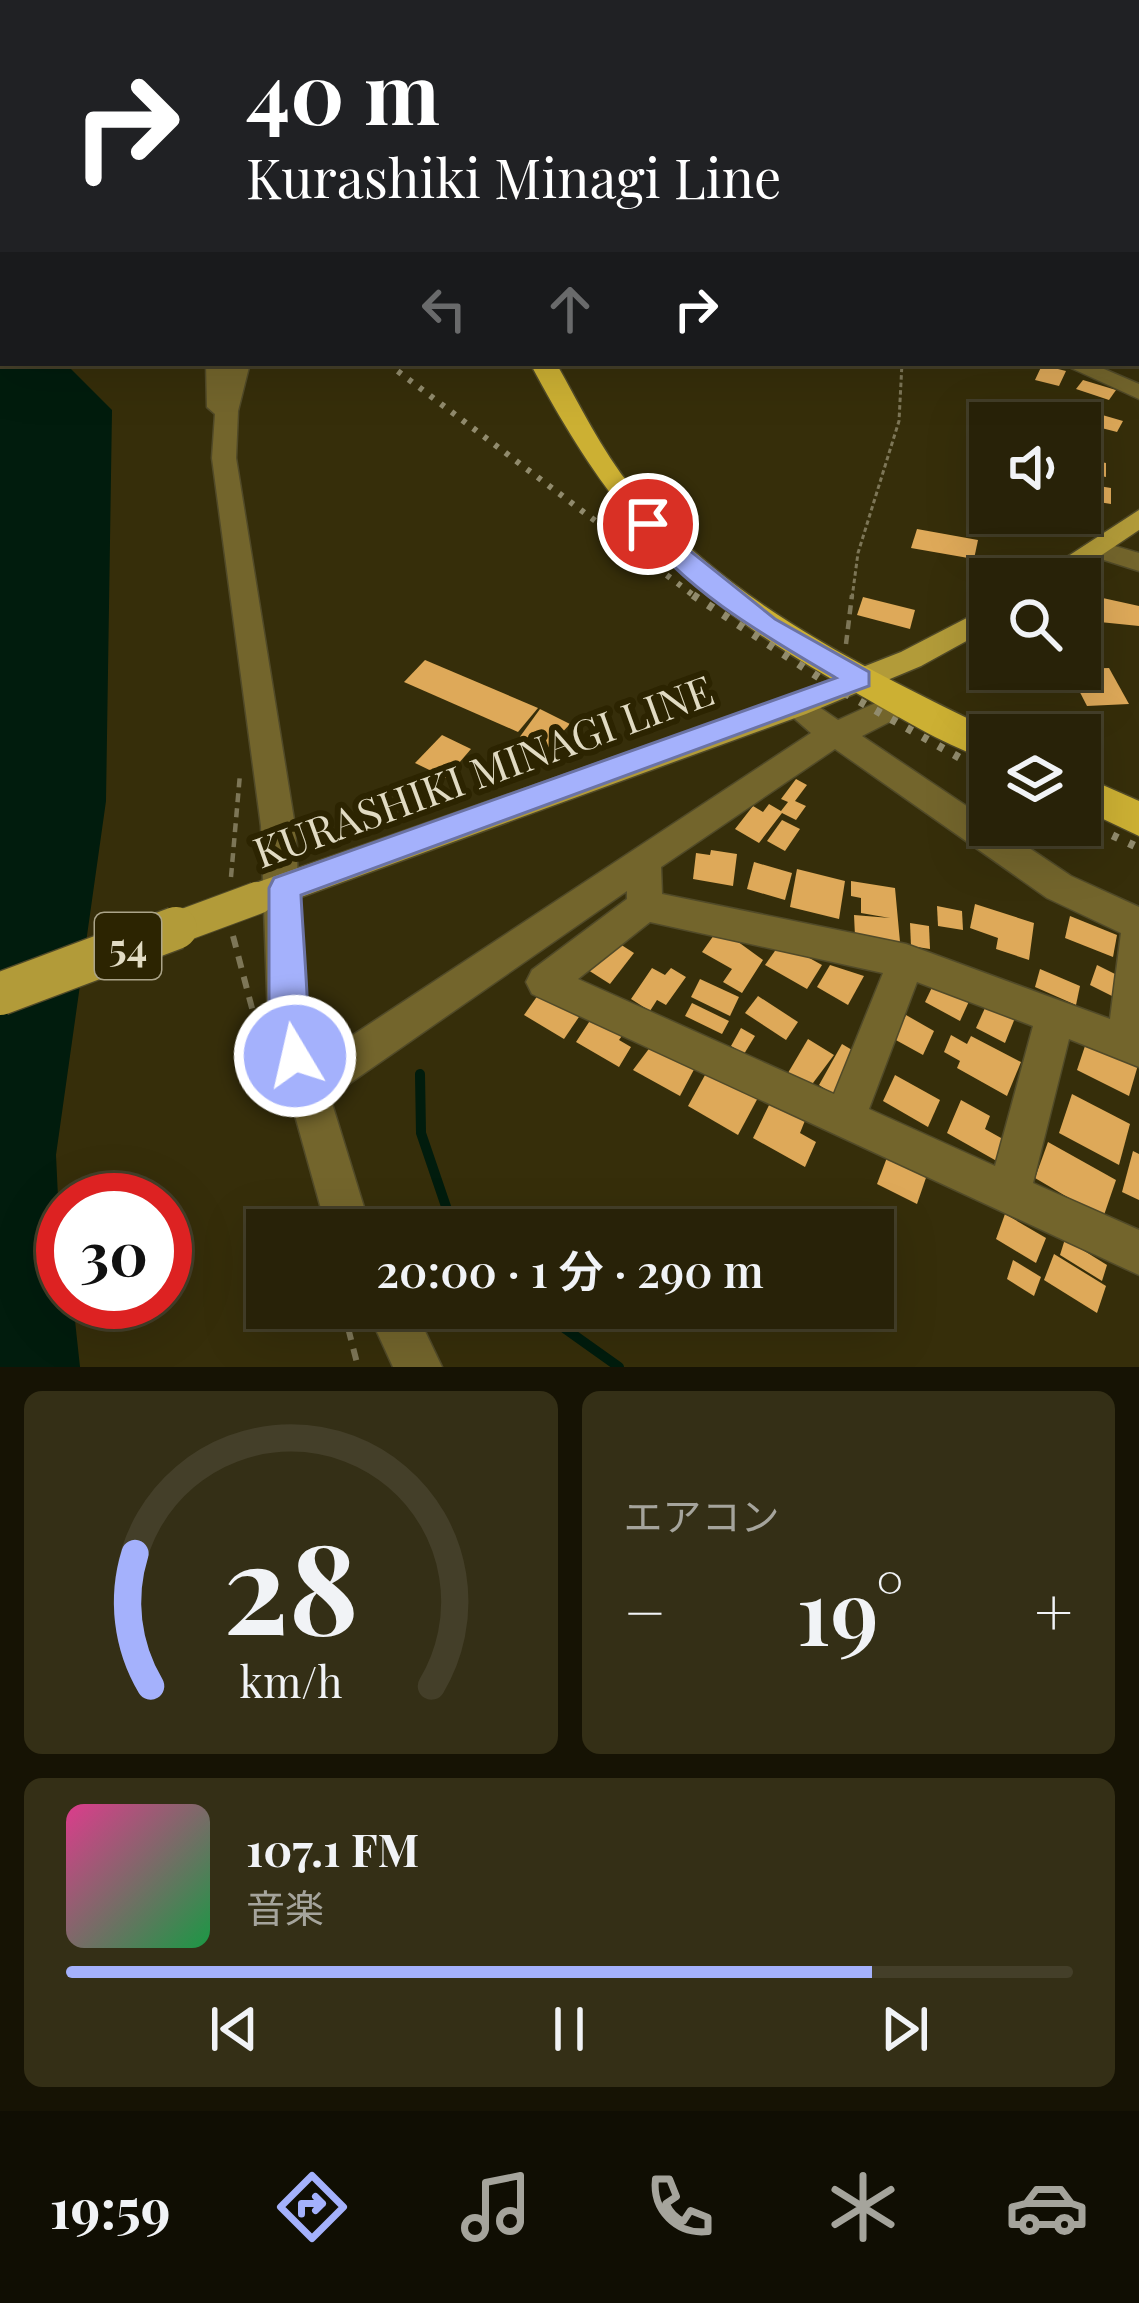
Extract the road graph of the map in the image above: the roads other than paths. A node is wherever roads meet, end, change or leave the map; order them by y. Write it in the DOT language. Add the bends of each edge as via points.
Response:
graph roads {
  1 [pos="218,366"];
  2 [pos="545,366"];
  3 [pos="1079,366"];
  4 [pos="1139,392"];
  5 [pos="1139,518"];
  6 [pos="1094,548"];
  7 [pos="1079,558"];
  8 [pos="1139,562"];
  9 [pos="969,627"];
  10 [pos="849,673"];
  11 [pos="902,702"];
  12 [pos="796,706"];
  13 [pos="836,736"];
  14 [pos="969,736"];
  15 [pos="1101,801"];
  16 [pos="1139,820"];
  17 [pos="643,862"];
  18 [pos="271,893"];
  19 [pos="646,906"];
  20 [pos="1139,924"];
  21 [pos="1139,934"];
  22 [pos="906,961"];
  23 [pos="0,994"];
  24 [pos="1055,1016"];
  25 [pos="1133,1046"];
  26 [pos="307,1089"];
  27 [pos="845,1118"];
  28 [pos="1010,1190"];
  29 [pos="344,1209"];
  30 [pos="1139,1253"];
  31 [pos="399,1329"];
  32 [pos="418,1367"];
  1 -- 18 [label="street" via="227,411 224,458 257,661"];
  2 -- 10 [label="highway" via="622,495 674,553 766,625"];
  3 -- 4 [label="street"];
  5 -- 6 [label="main road"];
  6 -- 7 [label="main road"];
  6 -- 8 [label="street"];
  9 -- 10 [label="main road, KURASHIKI MINAGI LINE / 54" via="911,659"];
  10 -- 11 [label="highway"];
  10 -- 12 [label="main road, KURASHIKI MINAGI LINE / 54"];
  11 -- 13 [label="street"];
  11 -- 14 [label="highway"];
  12 -- 13 [label="street"];
  12 -- 18 [label="main road, KURASHIKI MINAGI LINE / 54"];
  13 -- 17 [label="street"];
  13 -- 20 [label="street" via="1059,887"];
  15 -- 16 [label="highway"];
  17 -- 19 [label="street"];
  17 -- 26 [label="street"];
  18 -- 23 [label="main road, KURASHIKI MINAGI LINE / 54, bridge"];
  18 -- 26 [label="street" via="287,1019"];
  19 -- 22 [label="street"];
  19 -- 27 [label="street" via="545,982"];
  21 -- 25 [label="street"];
  22 -- 24 [label="street"];
  22 -- 27 [label="street"];
  24 -- 25 [label="street"];
  24 -- 28 [label="street"];
  26 -- 29 [label="street"];
  27 -- 28 [label="street"];
  28 -- 30 [label="street"];
  31 -- 32 [label="street"];
}
